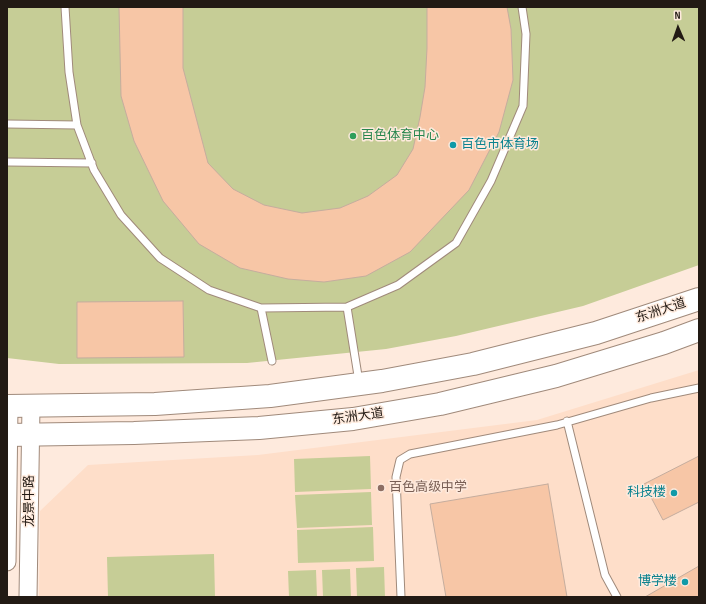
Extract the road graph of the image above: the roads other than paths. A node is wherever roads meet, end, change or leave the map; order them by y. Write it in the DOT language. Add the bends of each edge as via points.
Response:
graph roads {
  1 [pos="65,7"];
  2 [pos="522,7"];
  3 [pos="7,124"];
  4 [pos="78,125"];
  5 [pos="7,162"];
  6 [pos="92,163"];
  7 [pos="699,299"];
  8 [pos="347,307"];
  9 [pos="260,308"];
  10 [pos="699,330"];
  11 [pos="272,361"];
  12 [pos="359,384"];
  13 [pos="699,388"];
  14 [pos="8,406"];
  15 [pos="31,406"];
  16 [pos="567,421"];
  17 [pos="16,435"];
  18 [pos="7,562"];
  19 [pos="28,597"];
  20 [pos="401,597"];
  21 [pos="617,597"];
  1 -- 4 [label="lane" via="69,72"];
  2 -- 8 [label="lane" via="526,34 523,106 491,181 456,243 398,284"];
  3 -- 4 [label="lane"];
  4 -- 6 [label="lane"];
  5 -- 6 [label="lane"];
  6 -- 9 [label="lane" via="121,215 160,258 209,290"];
  7 -- 12 [label="main road, 东洲大道" via="596,333 473,364"];
  8 -- 9 [label="lane"];
  8 -- 12 [label="lane"];
  9 -- 11 [label="lane"];
  10 -- 17 [label="main road, 东洲大道" via="556,376 440,404 353,419 258,428"];
  12 -- 15 [label="main road, 东洲大道" via="270,396 154,404"];
  13 -- 16 [label="lane"];
  14 -- 15 [label="main road, 东洲大道"];
  14 -- 17 [label="street, 龙景中路"];
  15 -- 17 [label="street, 龙景中路"];
  16 -- 20 [label="lane" via="410,454 400,460 396,477"];
  16 -- 21 [label="lane" via="605,575"];
  17 -- 18 [label="street, 龙景中路"];
  17 -- 19 [label="street, 龙景中路"];
}
